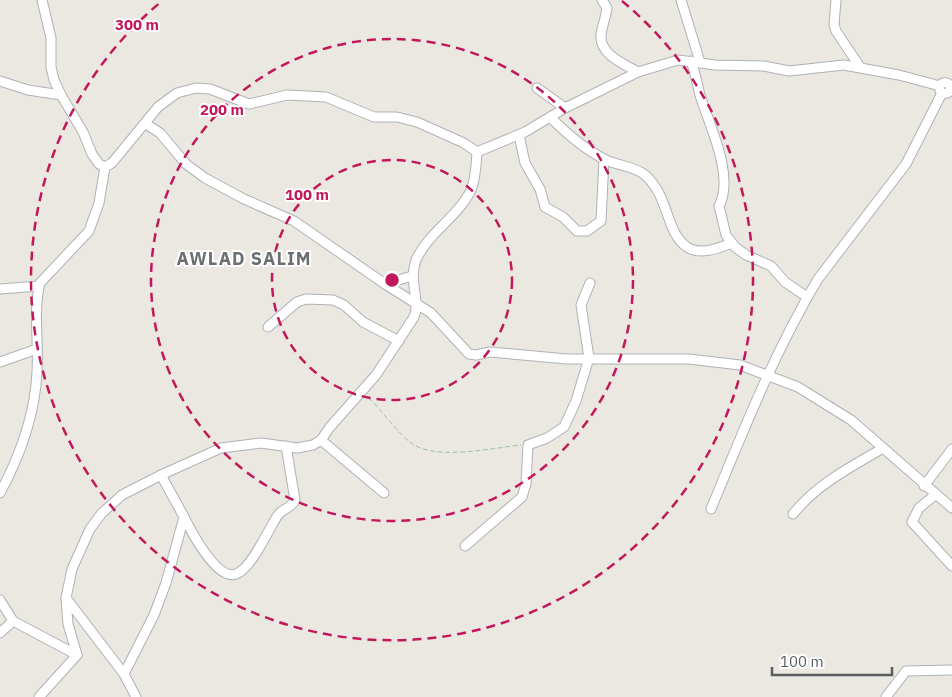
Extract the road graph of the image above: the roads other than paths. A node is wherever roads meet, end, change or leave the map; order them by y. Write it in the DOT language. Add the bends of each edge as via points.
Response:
graph roads {
  1 [pos="42,0"];
  2 [pos="602,0"];
  3 [pos="681,0"];
  4 [pos="836,0"];
  5 [pos="696,62"];
  6 [pos="860,67"];
  7 [pos="638,72"];
  8 [pos="952,73"];
  9 [pos="0,81"];
  10 [pos="537,88"];
  11 [pos="946,88"];
  12 [pos="61,95"];
  13 [pos="565,108"];
  14 [pos="551,118"];
  15 [pos="146,124"];
  16 [pos="519,135"];
  17 [pos="478,152"];
  18 [pos="604,159"];
  19 [pos="105,167"];
  20 [pos="732,243"];
  21 [pos="412,276"];
  22 [pos="590,283"];
  23 [pos="385,284"];
  24 [pos="39,286"];
  25 [pos="0,289"];
  26 [pos="807,297"];
  27 [pos="415,303"];
  28 [pos="268,327"];
  29 [pos="399,341"];
  30 [pos="37,349"];
  31 [pos="589,358"];
  32 [pos="0,362"];
  33 [pos="769,375"];
  34 [pos="321,440"];
  35 [pos="286,446"];
  36 [pos="883,448"];
  37 [pos="952,448"];
  38 [pos="0,466"];
  39 [pos="11,468"];
  40 [pos="161,475"];
  41 [pos="924,486"];
  42 [pos="0,493"];
  43 [pos="384,493"];
  44 [pos="935,495"];
  45 [pos="952,508"];
  46 [pos="712,509"];
  47 [pos="793,514"];
  48 [pos="184,518"];
  49 [pos="465,546"];
  50 [pos="952,566"];
  51 [pos="66,598"];
  52 [pos="0,600"];
  53 [pos="13,621"];
  54 [pos="0,633"];
  55 [pos="77,655"];
  56 [pos="952,670"];
  57 [pos="124,674"];
  58 [pos="39,697"];
  59 [pos="136,697"];
  60 [pos="886,697"];
  1 -- 12 [label="street" via="52,38 51,67"];
  2 -- 7 [label="street" via="607,8 600,35 602,44 613,58"];
  3 -- 5 [label="street"];
  4 -- 6 [label="street" via="836,31"];
  5 -- 6 [label="street" via="764,66 789,71 837,65"];
  5 -- 7 [label="street" via="668,61"];
  5 -- 20 [label="street" via="719,152 724,190 719,206 726,235"];
  6 -- 11 [label="street"];
  7 -- 13 [label="street"];
  8 -- 11 [label="street"];
  9 -- 12 [label="street" via="28,90"];
  10 -- 13 [label="street"];
  11 -- 26 [label="street" via="906,164"];
  12 -- 19 [label="street" via="98,164"];
  13 -- 14 [label="street"];
  14 -- 16 [label="street"];
  14 -- 18 [label="street" via="570,136"];
  15 -- 17 [label="street" via="158,107 185,90 210,89 249,104 287,95 308,94 326,96 380,118 397,117 417,122"];
  15 -- 19 [label="street"];
  15 -- 23 [label="street" via="160,133 186,164 205,178 294,220"];
  16 -- 17 [label="street"];
  16 -- 18 [label="street" via="525,163 540,189 545,207 560,215 577,231 587,231 601,221"];
  17 -- 21 [label="street" via="467,198 422,250"];
  18 -- 20 [label="street" via="646,176 663,198 672,229 688,248 706,251"];
  19 -- 24 [label="street" via="99,203 89,231 44,276"];
  20 -- 26 [label="street" via="740,252 771,266 785,282"];
  21 -- 23 [label="street"];
  21 -- 27 [label="street"];
  22 -- 31 [label="street" via="581,305"];
  23 -- 27 [label="street"];
  24 -- 25 [label="street"];
  24 -- 30 [label="street"];
  26 -- 33 [label="street"];
  27 -- 29 [label="street" via="415,313"];
  27 -- 31 [label="street" via="438,318 472,356 490,352 530,357"];
  28 -- 29 [label="street" via="297,302 333,300 363,322"];
  29 -- 34 [label="street" via="363,392"];
  30 -- 32 [label="street"];
  30 -- 39 [label="street" via="31,413"];
  31 -- 33 [label="street" via="717,360"];
  31 -- 49 [label="street" via="568,421 558,433 529,444 522,497"];
  33 -- 36 [label="street" via="827,403"];
  33 -- 46 [label="street"];
  34 -- 35 [label="street" via="310,447"];
  34 -- 43 [label="street"];
  35 -- 40 [label="street" via="261,443 233,445 207,453"];
  35 -- 48 [label="street" via="294,503 279,513 259,548 236,574 228,575 216,566"];
  36 -- 41 [label="street"];
  36 -- 47 [label="street" via="828,481"];
  37 -- 41 [label="street"];
  38 -- 39 [label="street"];
  39 -- 42 [label="street"];
  40 -- 48 [label="street"];
  40 -- 51 [label="street" via="122,495 102,513 79,551"];
  41 -- 44 [label="street"];
  44 -- 45 [label="street"];
  44 -- 50 [label="street" via="919,508 912,522"];
  48 -- 57 [label="street" via="157,607"];
  51 -- 55 [label="street" via="68,624"];
  51 -- 57 [label="street"];
  52 -- 53 [label="street"];
  53 -- 54 [label="street"];
  53 -- 55 [label="street"];
  55 -- 58 [label="street"];
  56 -- 60 [label="street" via="906,670"];
  57 -- 59 [label="street"];
}
